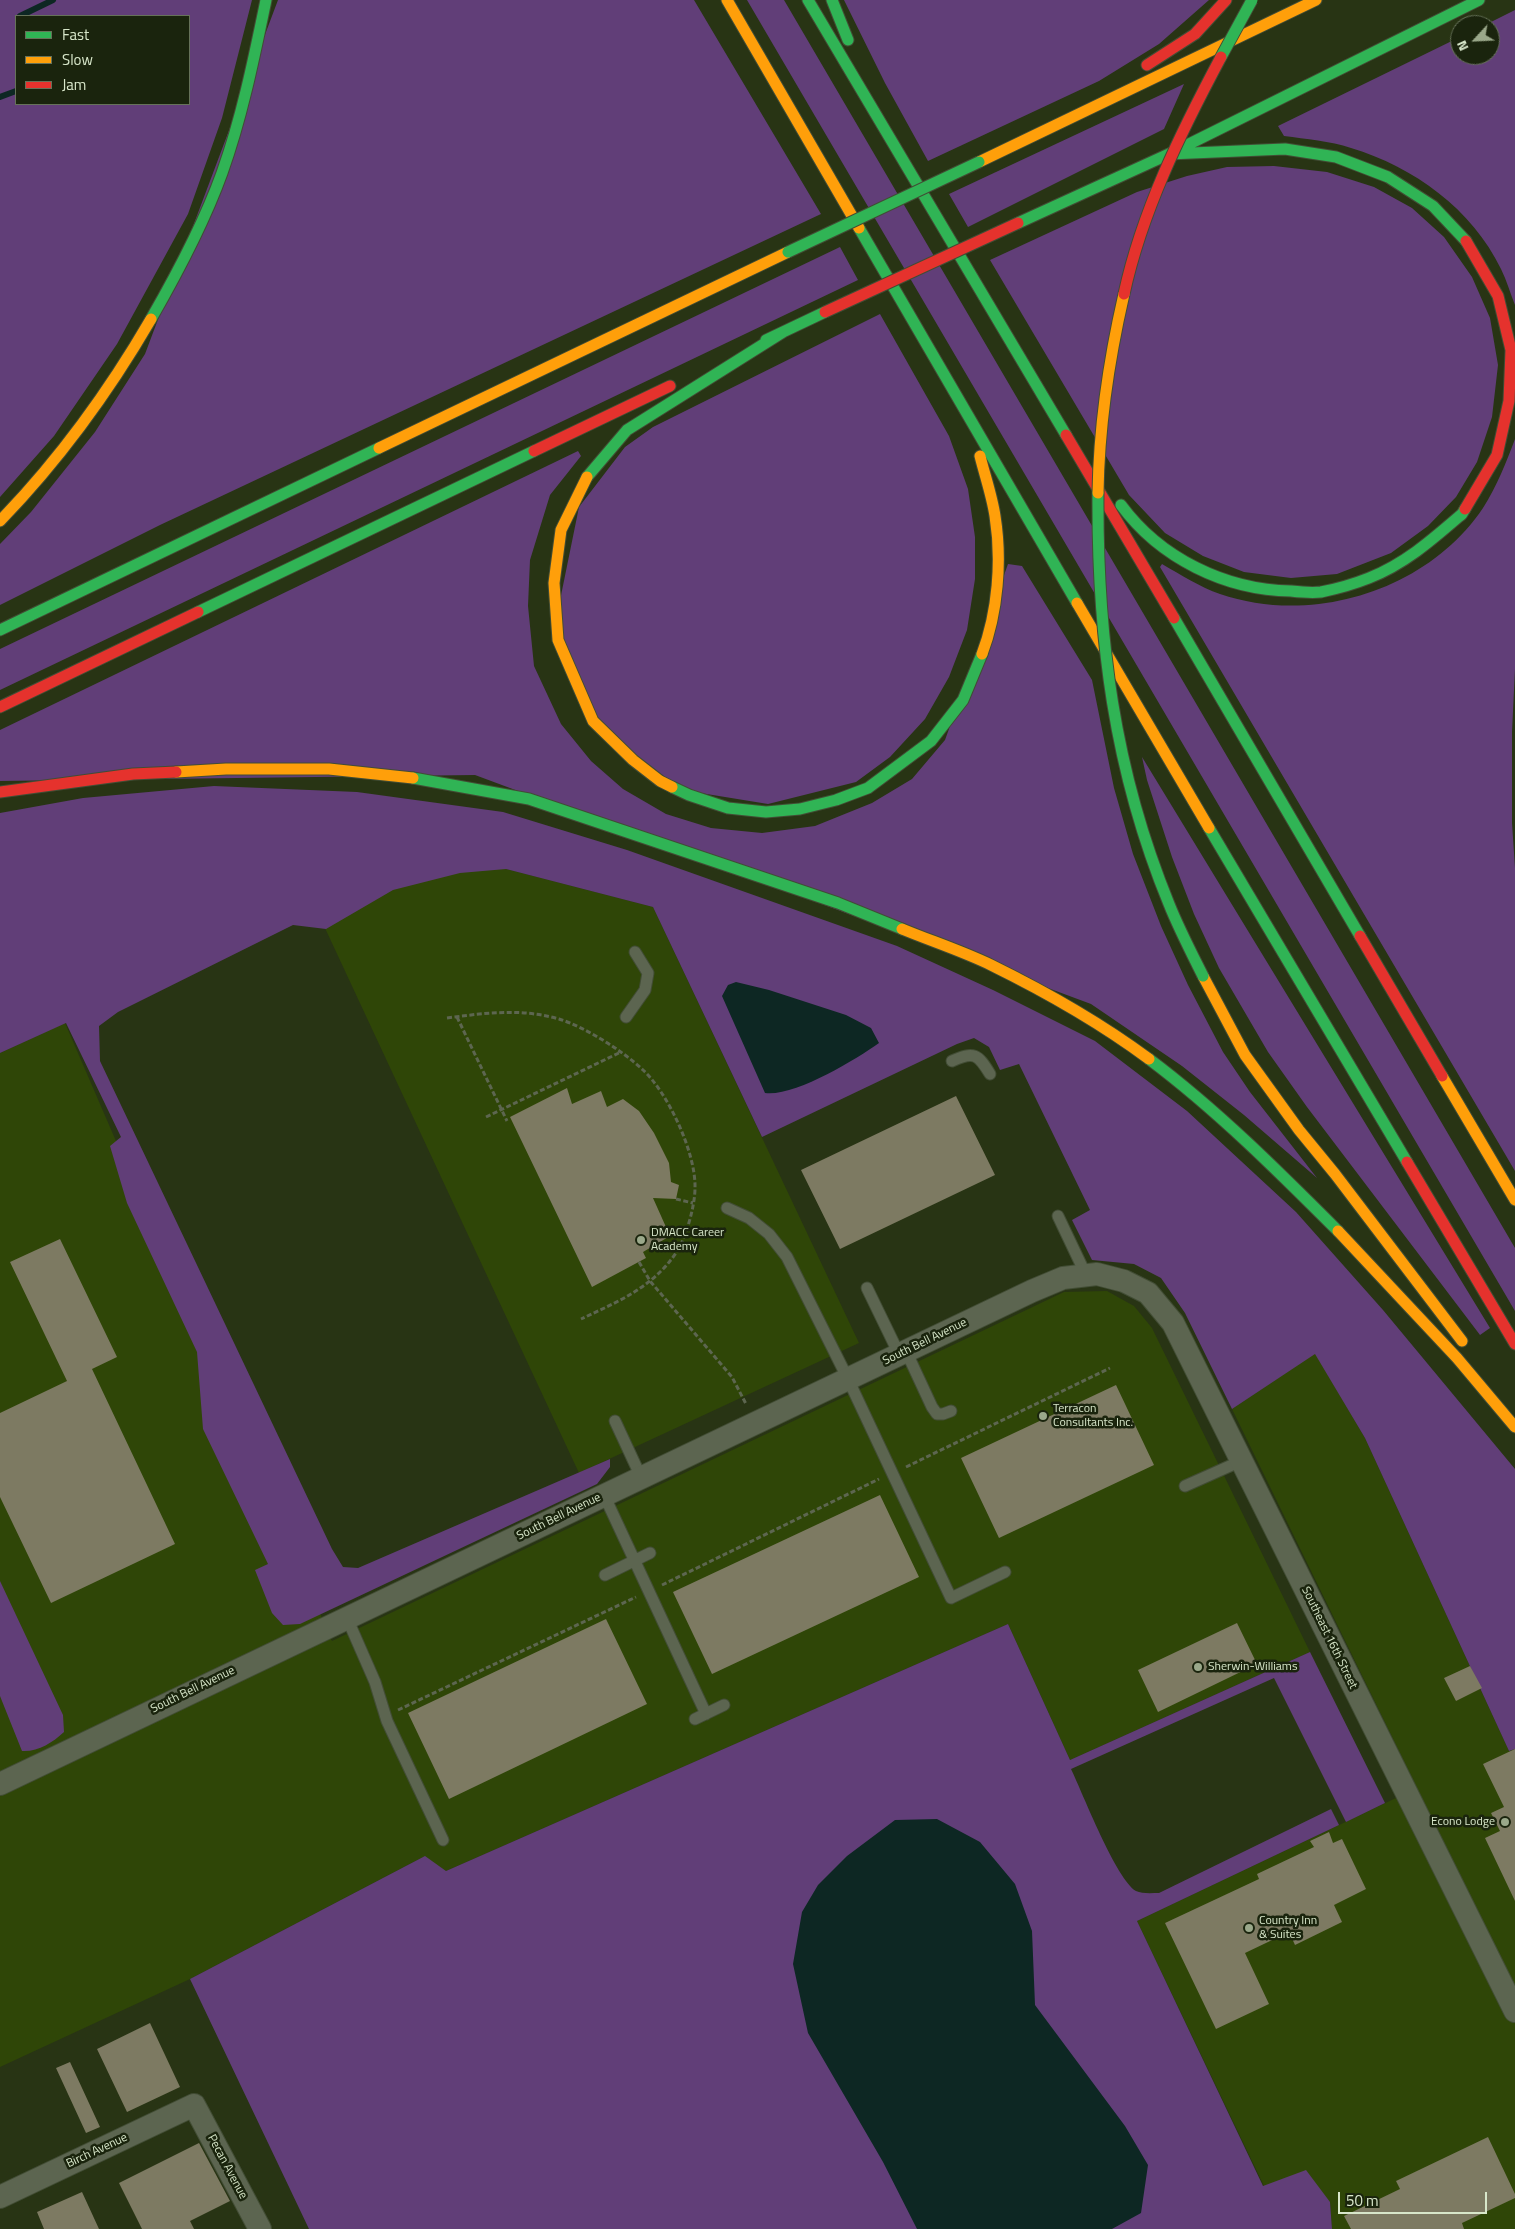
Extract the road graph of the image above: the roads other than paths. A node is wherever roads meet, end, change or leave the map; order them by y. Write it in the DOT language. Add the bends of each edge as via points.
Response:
graph roads {
  1 [pos="266,0"];
  2 [pos="727,0"];
  3 [pos="808,0"];
  4 [pos="832,0"];
  5 [pos="1226,0"];
  6 [pos="1252,0"];
  7 [pos="1316,0"];
  8 [pos="1479,0"];
  9 [pos="880,121"];
  10 [pos="1048,129"];
  11 [pos="1169,154"];
  12 [pos="782,332"];
  13 [pos="695,374"];
  14 [pos="677,382"];
  15 [pos="1046,400"];
  16 [pos="970,421"];
  17 [pos="0,521"];
  18 [pos="0,630"];
  19 [pos="0,707"];
  20 [pos="0,792"];
  21 [pos="635,952"];
  22 [pos="626,1017"];
  23 [pos="952,1062"];
  24 [pos="990,1074"];
  25 [pos="1515,1200"];
  26 [pos="727,1208"];
  27 [pos="1058,1216"];
  28 [pos="1086,1275"];
  29 [pos="1124,1281"];
  30 [pos="867,1288"];
  31 [pos="1515,1344"];
  32 [pos="1469,1349"];
  33 [pos="902,1353"];
  34 [pos="848,1379"];
  35 [pos="1492,1382"];
  36 [pos="951,1411"];
  37 [pos="1515,1414"];
  38 [pos="615,1421"];
  39 [pos="1515,1427"];
  40 [pos="1241,1461"];
  41 [pos="642,1477"];
  42 [pos="1185,1486"];
  43 [pos="604,1495"];
  44 [pos="650,1553"];
  45 [pos="634,1561"];
  46 [pos="1005,1572"];
  47 [pos="605,1575"];
  48 [pos="347,1618"];
  49 [pos="724,1705"];
  50 [pos="0,1784"];
  51 [pos="442,1840"];
  52 [pos="1515,2012"];
  53 [pos="194,2105"];
  54 [pos="0,2198"];
  55 [pos="260,2229"];
  1 -- 17 [label="highway" via="227,159 193,241 153,318 100,403 28,493"];
  2 -- 16 [label="highway"];
  3 -- 9 [label="highway"];
  4 -- 9 [label="highway"];
  5 -- 10 [label="highway" via="1195,34"];
  6 -- 32 [label="highway, bridge" via="1186,126 1146,216 1121,304 1099,452 1098,584 1107,678 1120,748 1165,895 1245,1055"];
  7 -- 10 [label="highway"];
  8 -- 11 [label="highway"];
  9 -- 15 [label="highway"];
  10 -- 18 [label="highway, bridge"];
  11 -- 12 [label="highway, bridge"];
  11 -- 15 [label="highway" via="1285,149 1336,157 1388,177 1433,206 1470,246 1498,296 1511,350 1509,401 1497,455 1462,514 1414,555 1369,578 1320,592 1267,591 1216,578 1172,555 1132,520"];
  12 -- 13 [label="highway"];
  12 -- 16 [label="highway" via="627,430 588,476 561,530 554,583 558,640 593,721 660,781 689,795 728,808 766,812 800,809 836,800 868,788 931,741 963,700 984,648 995,602 998,560 995,516"];
  14 -- 19 [label="highway"];
  15 -- 25 [label="highway"];
  16 -- 31 [label="highway" via="1160,748"];
  20 -- 39 [label="highway" via="133,774 226,769 329,769 430,780 529,799 673,846 838,903 989,964 1061,1001 1119,1037 1194,1092 1355,1248 1457,1358"];
  21 -- 22 [label="lane" via="648,973 645,990"];
  23 -- 24 [label="lane" via="976,1056"];
  26 -- 34 [label="lane" via="749,1218 769,1234 787,1258"];
  27 -- 28 [label="lane"];
  28 -- 29 [label="street, South Bell Avenue" via="1097,1274"];
  28 -- 33 [label="street, South Bell Avenue" via="1063,1278 1032,1290"];
  29 -- 40 [label="street, Southeast 16th Street" via="1148,1293 1173,1323"];
  30 -- 33 [label="lane"];
  33 -- 34 [label="street, South Bell Avenue"];
  33 -- 36 [label="lane" via="937,1414"];
  34 -- 41 [label="street, South Bell Avenue"];
  34 -- 46 [label="lane" via="951,1598"];
  35 -- 37 [label="highway"];
  38 -- 41 [label="lane"];
  40 -- 42 [label="lane"];
  40 -- 52 [label="street, Southeast 16th Street"];
  41 -- 43 [label="street, South Bell Avenue"];
  43 -- 45 [label="lane"];
  43 -- 48 [label="street, South Bell Avenue"];
  44 -- 45 [label="lane"];
  45 -- 47 [label="lane"];
  45 -- 49 [label="lane" via="700,1716"];
  48 -- 50 [label="street, South Bell Avenue"];
  48 -- 51 [label="lane" via="386,1716"];
  53 -- 54 [label="street, Birch Avenue"];
  53 -- 55 [label="street, Pecan Avenue"];
}
